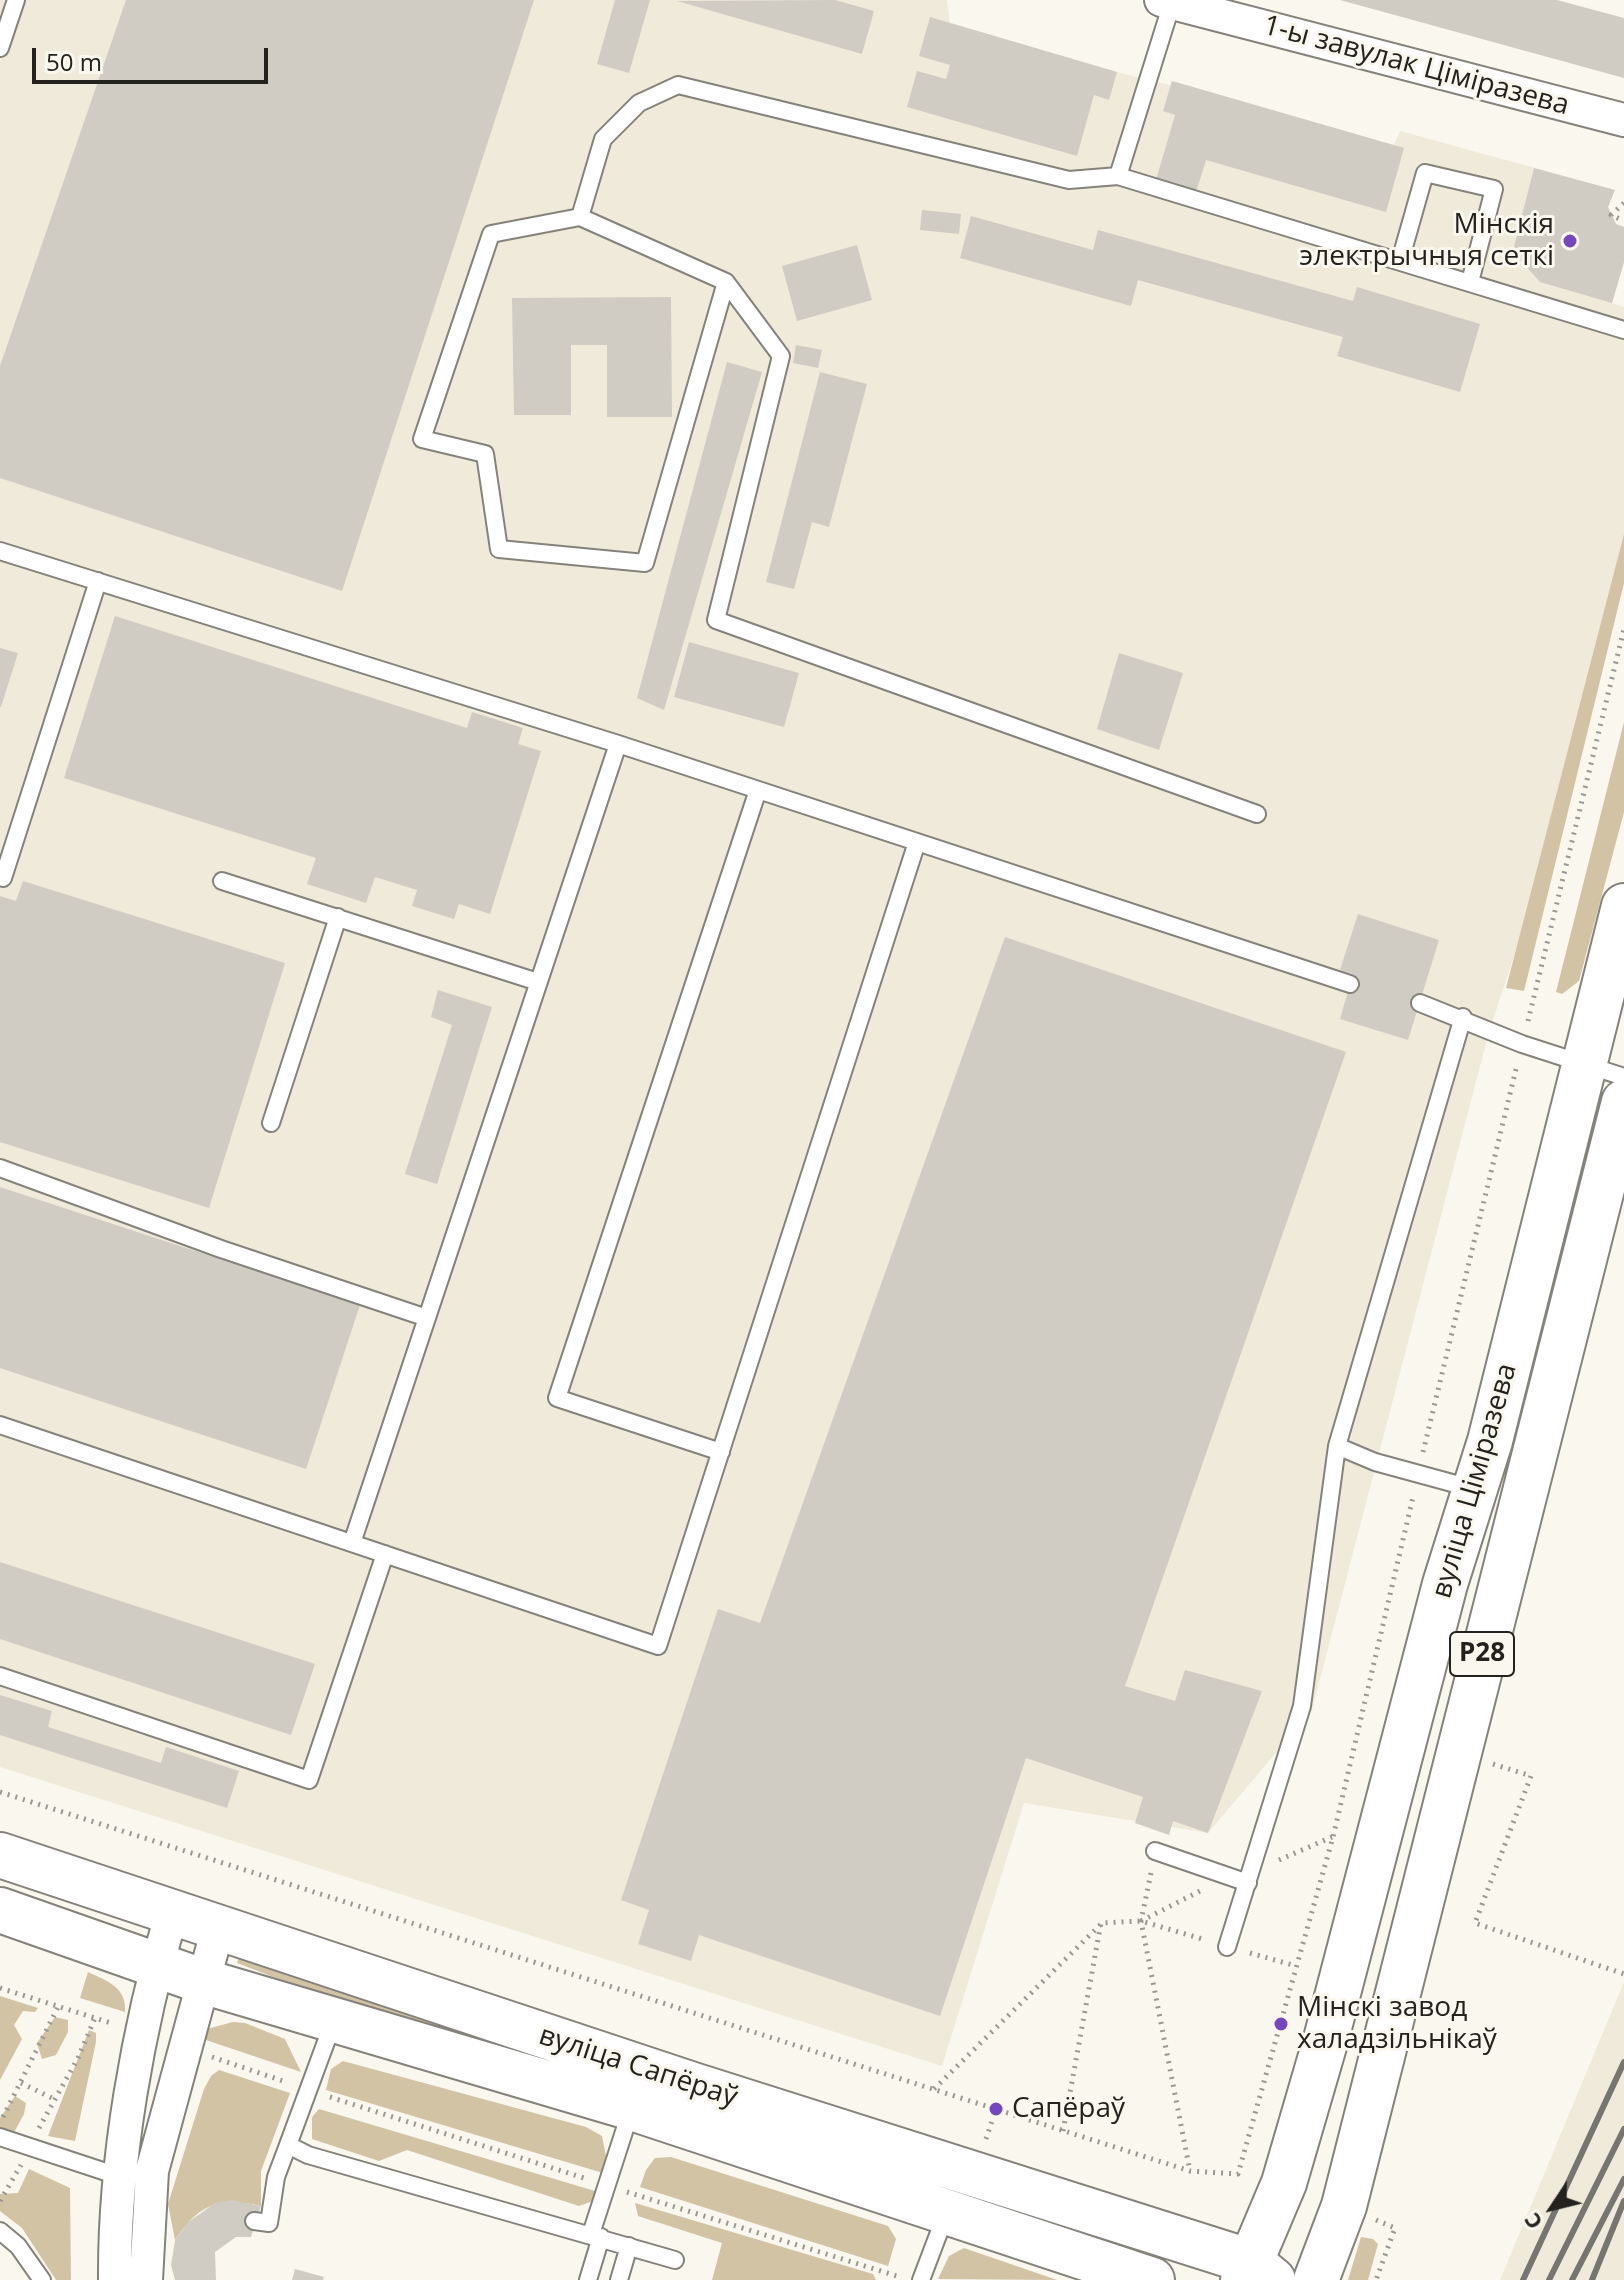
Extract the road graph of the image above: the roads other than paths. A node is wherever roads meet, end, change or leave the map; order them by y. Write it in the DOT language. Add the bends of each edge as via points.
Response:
graph roads {
  1 [pos="16,0"];
  2 [pos="1166,2"];
  3 [pos="0,48"];
  4 [pos="1624,120"];
  5 [pos="1118,176"];
  6 [pos="580,217"];
  7 [pos="1400,261"];
  8 [pos="726,282"];
  9 [pos="1470,282"];
  10 [pos="1624,330"];
  11 [pos="0,551"];
  12 [pos="98,581"];
  13 [pos="618,744"];
  14 [pos="758,790"];
  15 [pos="1257,814"];
  16 [pos="917,842"];
  17 [pos="3,878"];
  18 [pos="222,881"];
  19 [pos="1624,906"];
  20 [pos="338,917"];
  21 [pos="538,982"];
  22 [pos="1350,984"];
  23 [pos="1420,1003"];
  24 [pos="1463,1017"];
  25 [pos="1584,1063"];
  26 [pos="1624,1077"];
  27 [pos="1624,1102"];
  28 [pos="271,1123"];
  29 [pos="0,1168"];
  30 [pos="427,1318"];
  31 [pos="0,1425"];
  32 [pos="1337,1446"];
  33 [pos="721,1452"];
  34 [pos="1474,1489"];
  35 [pos="352,1543"];
  36 [pos="385,1554"];
  37 [pos="0,1676"];
  38 [pos="1155,1851"];
  39 [pos="0,1855"];
  40 [pos="1250,1877"];
  41 [pos="0,1910"];
  42 [pos="172,1912"];
  43 [pos="218,1928"];
  44 [pos="1227,1947"];
  45 [pos="157,1963"];
  46 [pos="202,1981"];
  47 [pos="334,2020"];
  48 [pos="632,2108"];
  49 [pos="0,2137"];
  50 [pos="288,2145"];
  51 [pos="118,2176"];
  52 [pos="151,2184"];
  53 [pos="948,2211"];
  54 [pos="254,2221"];
  55 [pos="0,2231"];
  56 [pos="596,2236"];
  57 [pos="629,2246"];
  58 [pos="675,2260"];
  59 [pos="115,2268"];
  60 [pos="1256,2274"];
  61 [pos="42,2280"];
  62 [pos="146,2280"];
  63 [pos="588,2280"];
  64 [pos="619,2280"];
  65 [pos="921,2280"];
  66 [pos="1152,2280"];
  67 [pos="1316,2280"];
  1 -- 3 [label="lane"];
  2 -- 4 [label="street, 1-ы завулак Ціміразева"];
  2 -- 5 [label="lane"];
  5 -- 6 [label="lane" via="1069,180 678,85 639,103 603,139"];
  5 -- 7 [label="lane"];
  6 -- 8 [label="lane"];
  6 -- 8 [label="lane" via="491,234 422,439 485,454 499,549 645,563"];
  7 -- 9 [label="lane"];
  7 -- 9 [label="lane" via="1425,173 1494,189"];
  8 -- 15 [label="lane" via="781,356 716,620"];
  9 -- 10 [label="lane"];
  11 -- 12 [label="lane"];
  12 -- 13 [label="lane"];
  12 -- 17 [label="lane"];
  13 -- 14 [label="lane"];
  13 -- 21 [label="lane"];
  14 -- 16 [label="lane"];
  14 -- 33 [label="lane" via="557,1398"];
  16 -- 22 [label="lane"];
  16 -- 33 [label="lane"];
  18 -- 20 [label="lane"];
  19 -- 25 [label="main road, вуліца Ціміразева / Р28"];
  20 -- 21 [label="lane"];
  20 -- 28 [label="lane"];
  21 -- 30 [label="lane"];
  23 -- 24 [label="lane"];
  24 -- 25 [label="lane" via="1522,1044"];
  24 -- 32 [label="lane"];
  25 -- 26 [label="lane"];
  25 -- 34 [label="main road, вуліца Ціміразева / Р28"];
  27 -- 67 [label="main road, вуліца Ціміразева / Р28" via="1344,2206"];
  29 -- 30 [label="lane"];
  30 -- 35 [label="lane"];
  31 -- 35 [label="lane"];
  32 -- 34 [label="lane"];
  32 -- 40 [label="lane" via="1302,1706"];
  33 -- 36 [label="lane" via="658,1646"];
  34 -- 60 [label="main road, вуліца Ціміразева / Р28" via="1322,2054"];
  35 -- 36 [label="lane"];
  36 -- 37 [label="lane" via="309,1780"];
  38 -- 40 [label="lane" via="1229,1876"];
  39 -- 42 [label="main road, вуліца Сапёраў"];
  40 -- 44 [label="lane"];
  41 -- 45 [label="main road, вуліца Сапёраў"];
  42 -- 43 [label="main road, вуліца Сапёраў"];
  42 -- 45 [label="street"];
  43 -- 46 [label="street"];
  43 -- 60 [label="main road, вуліца Сапёраў"];
  45 -- 46 [label="main road, вуліца Сапёраў"];
  45 -- 51 [label="street"];
  46 -- 47 [label="main road, вуліца Сапёраў"];
  46 -- 52 [label="street"];
  47 -- 48 [label="main road, вуліца Сапёраў"];
  47 -- 50 [label="lane"];
  48 -- 53 [label="main road, вуліца Сапёраў"];
  48 -- 56 [label="lane"];
  49 -- 51 [label="lane"];
  50 -- 54 [label="lane" via="276,2177 269,2223"];
  50 -- 56 [label="lane"];
  51 -- 52 [label="street"];
  51 -- 59 [label="street"];
  52 -- 62 [label="street"];
  53 -- 65 [label="lane"];
  53 -- 66 [label="main road, вуліца Сапёраў"];
  55 -- 61 [label="lane"];
  56 -- 57 [label="lane"];
  56 -- 63 [label="lane"];
  57 -- 58 [label="lane"];
  57 -- 64 [label="lane"];
}
